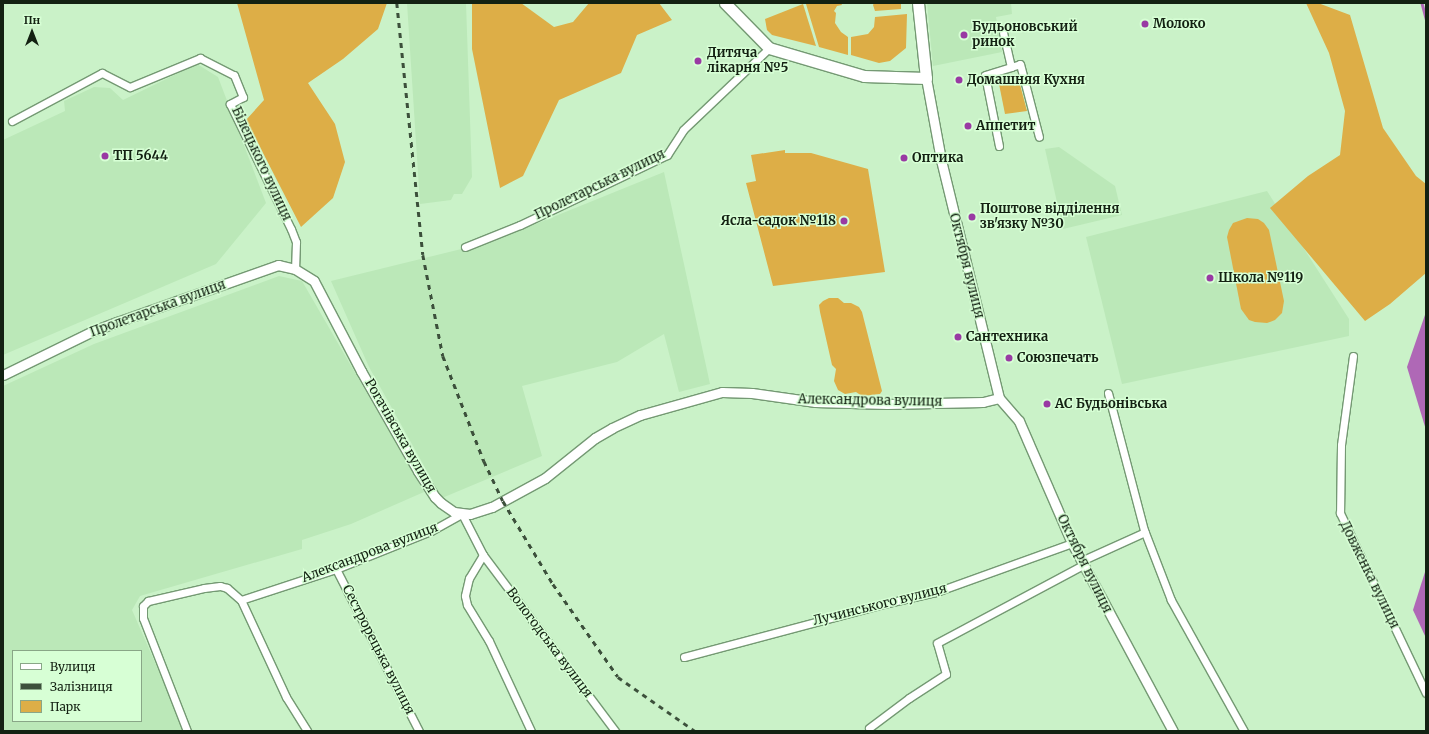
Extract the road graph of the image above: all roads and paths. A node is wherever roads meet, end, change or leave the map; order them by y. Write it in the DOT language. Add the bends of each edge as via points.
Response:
graph roads {
  1 [pos="724,3"];
  2 [pos="918,3"];
  3 [pos="1003,33"];
  4 [pos="769,48"];
  5 [pos="1011,67"];
  6 [pos="926,78"];
  7 [pos="12,121"];
  8 [pos="1039,137"];
  9 [pos="999,146"];
  10 [pos="465,247"];
  11 [pos="295,268"];
  12 [pos="314,281"];
  13 [pos="1353,356"];
  14 [pos="3,375"];
  15 [pos="1108,393"];
  16 [pos="999,398"];
  17 [pos="462,514"];
  18 [pos="1145,532"];
  19 [pos="1072,543"];
  20 [pos="483,556"];
  21 [pos="1082,563"];
  22 [pos="336,569"];
  23 [pos="241,600"];
  24 [pos="684,657"];
  25 [pos="1426,693"];
  26 [pos="869,728"];
  27 [pos="188,731"];
  28 [pos="307,731"];
  29 [pos="419,731"];
  30 [pos="531,731"];
  31 [pos="615,731"];
  32 [pos="1173,731"];
  33 [pos="1244,731"];
  1 -- 4 [label="main road"];
  2 -- 6 [label="main road"];
  3 -- 5 [label="street"];
  4 -- 6 [label="main road" via="864,76"];
  4 -- 10 [label="street, Пролетарська вулиця" via="683,130 667,155 520,225"];
  5 -- 8 [label="street" via="1020,64"];
  5 -- 9 [label="street" via="985,75"];
  6 -- 16 [label="street, Октября вулиця" via="941,160"];
  7 -- 11 [label="street, Білецького вулиця" via="102,73 130,87 200,58 234,75 243,97 230,104 291,229 296,242"];
  11 -- 12 [label="street, Пролетарська вулиця"];
  11 -- 14 [label="street, Пролетарська вулиця" via="278,265 117,322"];
  12 -- 17 [label="street, Рогачівська вулиця" via="418,471 441,503"];
  13 -- 25 [label="street, Довженка вулиця" via="1341,445 1340,513"];
  15 -- 18 [label="street"];
  16 -- 17 [label="street, Александрова вулиця" via="984,402 880,404 815,402 722,392 640,416 612,428 595,438 545,478 520,493 478,513"];
  16 -- 19 [label="street, Октября вулиця" via="1019,422"];
  17 -- 20 [label="street"];
  17 -- 22 [label="street, Александрова вулиця" via="431,531"];
  18 -- 21 [label="street"];
  18 -- 33 [label="street" via="1171,600"];
  19 -- 21 [label="street, Октября вулиця"];
  19 -- 24 [label="street, Лучинського вулиця" via="936,592 879,604"];
  20 -- 30 [label="street" via="468,578 465,596 467,605 489,641"];
  20 -- 31 [label="street, Вологодська вулиця"];
  21 -- 26 [label="street" via="937,643 946,674"];
  21 -- 32 [label="street, Октября вулиця"];
  22 -- 23 [label="street, Александрова вулиця"];
  22 -- 29 [label="street, Сестрорецька вулиця"];
  23 -- 27 [label="street" via="227,588 220,586 148,602 143,606 143,618"];
  23 -- 28 [label="street" via="286,697"];
}
